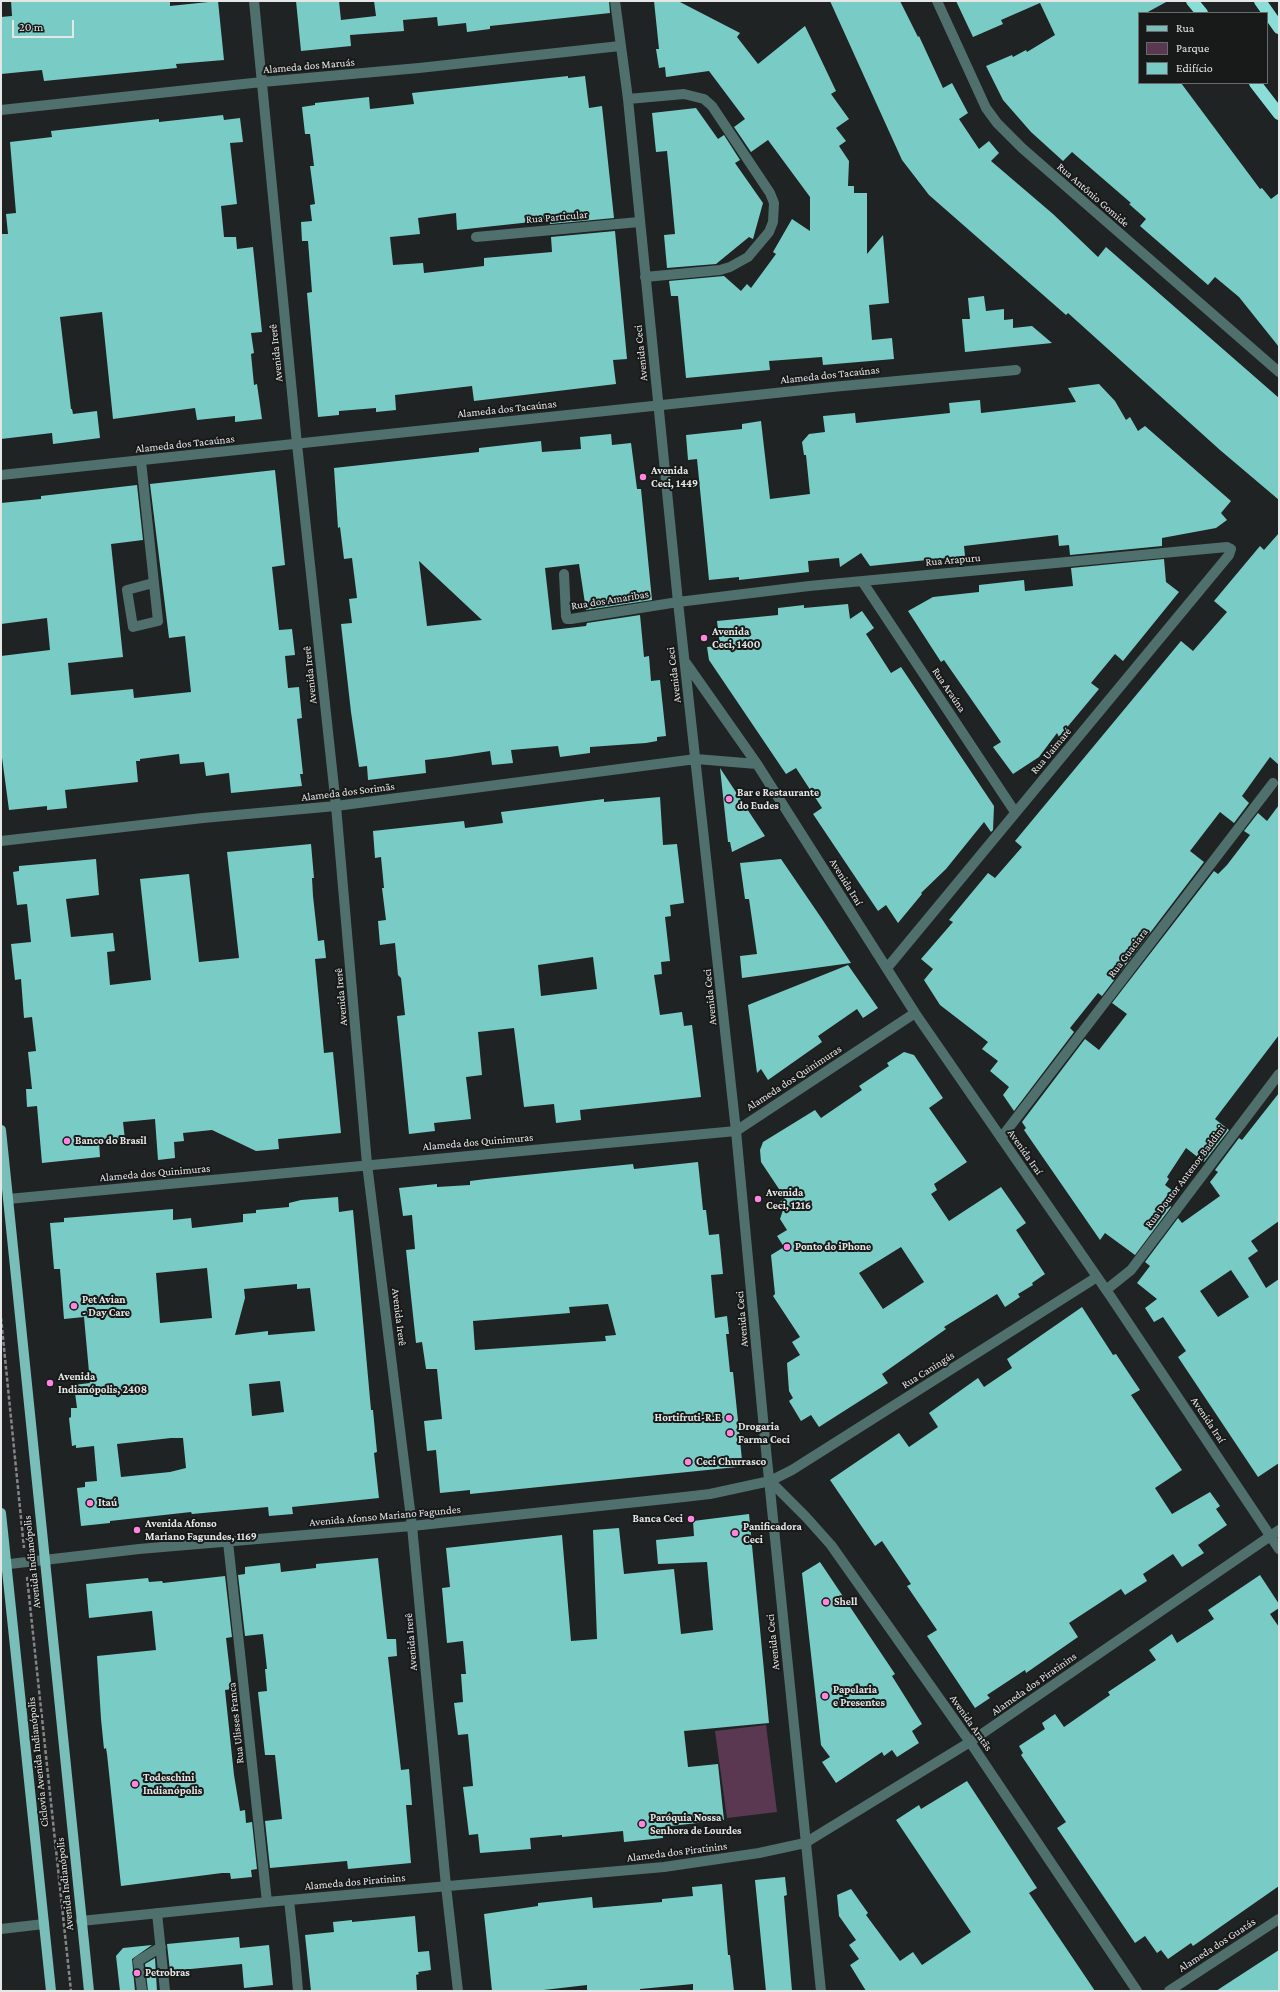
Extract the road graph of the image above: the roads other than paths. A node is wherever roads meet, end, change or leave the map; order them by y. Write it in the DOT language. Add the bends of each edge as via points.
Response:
graph roads {
  1 [pos="254,1"];
  2 [pos="615,1"];
  3 [pos="937,1"];
  4 [pos="1192,1"];
  5 [pos="1260,1"];
  6 [pos="1201,12"];
  7 [pos="1277,22"];
  8 [pos="620,46"];
  9 [pos="262,82"];
  10 [pos="1256,84"];
  11 [pos="628,99"];
  12 [pos="1,110"];
  13 [pos="1279,114"];
  14 [pos="639,222"];
  15 [pos="476,238"];
  16 [pos="645,277"];
  17 [pos="1016,370"];
  18 [pos="1279,372"];
  19 [pos="659,405"];
  20 [pos="297,444"];
  21 [pos="141,461"];
  22 [pos="1,475"];
  23 [pos="1232,549"];
  24 [pos="564,574"];
  25 [pos="862,581"];
  26 [pos="153,584"];
  27 [pos="678,602"];
  28 [pos="685,662"];
  29 [pos="696,759"];
  30 [pos="757,764"];
  31 [pos="1273,783"];
  32 [pos="336,806"];
  33 [pos="1015,812"];
  34 [pos="1,841"];
  35 [pos="886,968"];
  36 [pos="915,1013"];
  37 [pos="1279,1074"];
  38 [pos="1,1130"];
  39 [pos="736,1131"];
  40 [pos="1001,1138"];
  41 [pos="368,1164"];
  42 [pos="8,1199"];
  43 [pos="1097,1277"];
  44 [pos="1106,1290"];
  45 [pos="770,1481"];
  46 [pos="1,1513"];
  47 [pos="412,1526"];
  48 [pos="1275,1533"];
  49 [pos="228,1542"];
  50 [pos="1279,1549"];
  51 [pos="44,1560"];
  52 [pos="3,1565"];
  53 [pos="970,1742"];
  54 [pos="805,1843"];
  55 [pos="446,1886"];
  56 [pos="289,1900"];
  57 [pos="267,1902"];
  58 [pos="157,1913"];
  59 [pos="1279,1919"];
  60 [pos="80,1921"];
  61 [pos="44,1924"];
  62 [pos="1,1929"];
  63 [pos="160,1946"];
  64 [pos="51,1991"];
  65 [pos="89,1991"];
  66 [pos="142,1991"];
  67 [pos="165,1991"];
  68 [pos="298,1991"];
  69 [pos="458,1991"];
  70 [pos="820,1991"];
  71 [pos="1137,1991"];
  72 [pos="1169,1991"];
  1 -- 9 [label="street, Avenida Irerê"];
  2 -- 8 [label="street, Avenida Ceci"];
  3 -- 18 [label="street, Rua Antônio Gomide" via="986,108 997,123 1022,148"];
  4 -- 6 [label="highway"];
  5 -- 7 [label="highway"];
  8 -- 9 [label="street, Alameda dos Maruás"];
  8 -- 11 [label="street, Avenida Ceci"];
  9 -- 12 [label="street, Alameda dos Maruás"];
  9 -- 20 [label="street, Avenida Irerê"];
  10 -- 13 [label="highway"];
  11 -- 14 [label="street, Avenida Ceci"];
  11 -- 16 [label="street" via="684,94 704,99 716,112 770,193 774,203 773,222 769,232 748,257 720,270"];
  14 -- 15 [label="street, Rua Particular"];
  14 -- 16 [label="street, Avenida Ceci"];
  16 -- 19 [label="street, Avenida Ceci"];
  17 -- 19 [label="street, Alameda dos Tacaúnas"];
  19 -- 20 [label="street, Alameda dos Tacaúnas"];
  19 -- 27 [label="street, Avenida Ceci"];
  20 -- 21 [label="street, Alameda dos Tacaúnas"];
  20 -- 32 [label="street, Avenida Irerê"];
  21 -- 22 [label="street, Alameda dos Tacaúnas"];
  21 -- 26 [label="street"];
  23 -- 25 [label="street, Rua Arapuru"];
  23 -- 33 [label="street, Rua Uaimaré"];
  24 -- 27 [label="street, Rua dos Amaribas" via="566,616 569,619"];
  25 -- 27 [label="street, Rua Arapuru"];
  25 -- 33 [label="street, Rua Araúna"];
  26 -- 26 [label="street" via="158,621 133,628 127,590"];
  27 -- 28 [label="street, Avenida Ceci"];
  28 -- 29 [label="street, Avenida Ceci"];
  28 -- 30 [label="street, Avenida Iraí"];
  29 -- 30 [label="street"];
  29 -- 32 [label="street, Alameda dos Sorimãs"];
  29 -- 39 [label="street, Avenida Ceci"];
  30 -- 35 [label="street, Avenida Iraí"];
  31 -- 40 [label="street, Rua Guaciara"];
  32 -- 34 [label="street, Alameda dos Sorimãs"];
  32 -- 41 [label="street, Avenida Irerê"];
  33 -- 35 [label="street, Rua Uaimaré"];
  35 -- 36 [label="street, Avenida Iraí"];
  36 -- 39 [label="street, Alameda dos Quinimuras"];
  36 -- 40 [label="street, Avenida Iraí"];
  37 -- 44 [label="street, Rua Doutor Antenor Baddini" via="1131,1270"];
  38 -- 42 [label="main road, Avenida Indianópolis"];
  39 -- 41 [label="street, Alameda dos Quinimuras"];
  39 -- 45 [label="street, Avenida Ceci"];
  40 -- 43 [label="street, Avenida Iraí"];
  41 -- 42 [label="street, Alameda dos Quinimuras"];
  41 -- 47 [label="street, Avenida Irerê"];
  42 -- 51 [label="main road, Avenida Indianópolis"];
  43 -- 44 [label="street, Avenida Iraí"];
  43 -- 45 [label="street, Rua Caningás" via="799,1466"];
  44 -- 48 [label="street, Avenida Iraí"];
  45 -- 47 [label="street, Avenida Afonso Mariano Fagundes" via="710,1494"];
  45 -- 53 [label="street, Avenida Aratãs" via="831,1545"];
  45 -- 54 [label="street, Avenida Ceci"];
  46 -- 52 [label="main road"];
  47 -- 49 [label="street, Avenida Afonso Mariano Fagundes"];
  47 -- 55 [label="street, Avenida Irerê"];
  48 -- 50 [label="street, Avenida Iraí"];
  48 -- 53 [label="street, Alameda dos Piratinins"];
  49 -- 51 [label="street, Avenida Afonso Mariano Fagundes"];
  49 -- 57 [label="street, Rua Ulisses Franca"];
  51 -- 52 [label="street, Avenida Afonso Mariano Fagundes"];
  51 -- 60 [label="main road, Avenida Indianópolis"];
  52 -- 61 [label="main road"];
  53 -- 54 [label="street, Alameda dos Piratinins"];
  53 -- 71 [label="street, Avenida Aratãs"];
  54 -- 55 [label="street, Alameda dos Piratinins" via="759,1853 664,1867"];
  54 -- 70 [label="street, Avenida Ceci"];
  55 -- 56 [label="street, Alameda dos Piratinins"];
  55 -- 69 [label="street, Avenida Irerê"];
  56 -- 57 [label="street, Alameda dos Piratinins"];
  56 -- 68 [label="street"];
  57 -- 58 [label="street, Alameda dos Piratinins"];
  58 -- 60 [label="street, Alameda dos Piratinins"];
  58 -- 63 [label="street"];
  59 -- 72 [label="street, Alameda dos Guatás"];
  60 -- 65 [label="main road, Avenida Indianópolis"];
  61 -- 62 [label="street"];
  61 -- 64 [label="main road"];
  63 -- 66 [label="street" via="138,1961"];
  63 -- 67 [label="street"];
}
